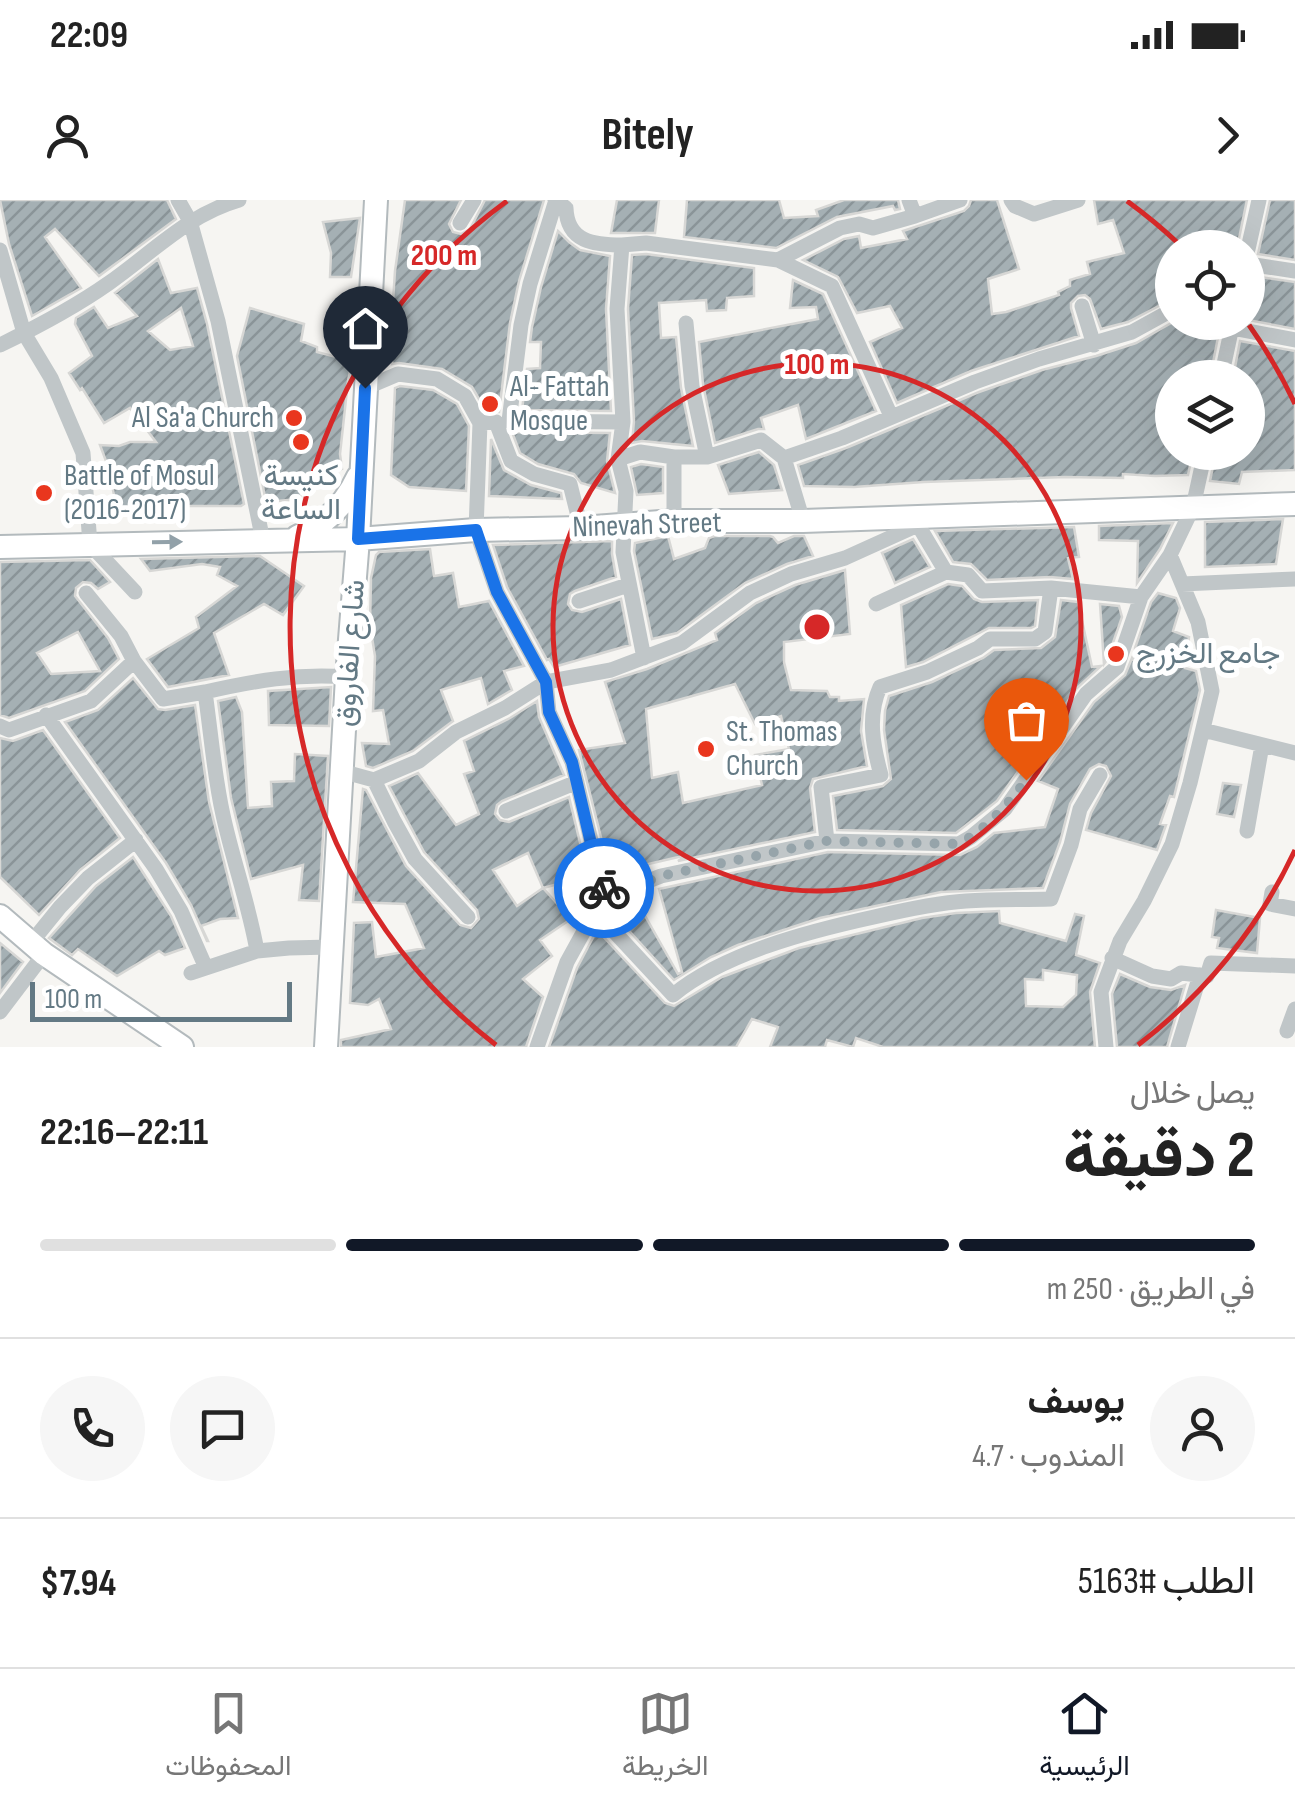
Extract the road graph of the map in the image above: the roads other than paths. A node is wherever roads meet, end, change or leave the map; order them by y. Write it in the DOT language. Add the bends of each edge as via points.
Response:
graph roads {
  1 [pos="178,200"];
  2 [pos="239,200"];
  3 [pos="376,200"];
  4 [pos="474,200"];
  5 [pos="960,200"];
  6 [pos="1011,200"];
  7 [pos="1078,200"];
  8 [pos="1259,200"];
  9 [pos="562,202"];
  10 [pos="912,208"];
  11 [pos="190,220"];
  12 [pos="460,223"];
  13 [pos="1252,230"];
  14 [pos="622,245"];
  15 [pos="0,250"];
  16 [pos="778,260"];
  17 [pos="1265,267"];
  18 [pos="1295,272"];
  19 [pos="1082,306"];
  20 [pos="1155,319"];
  21 [pos="686,323"];
  22 [pos="24,333"];
  23 [pos="1265,333"];
  24 [pos="1295,340"];
  25 [pos="1094,344"];
  26 [pos="0,345"];
  27 [pos="365,388"];
  28 [pos="891,416"];
  29 [pos="495,422"];
  30 [pos="623,422"];
  31 [pos="674,456"];
  32 [pos="707,457"];
  33 [pos="784,458"];
  34 [pos="618,459"];
  35 [pos="361,470"];
  36 [pos="1201,470"];
  37 [pos="1295,504"];
  38 [pos="1193,507"];
  39 [pos="674,521"];
  40 [pos="803,521"];
  41 [pos="920,521"];
  42 [pos="622,526"];
  43 [pos="581,528"];
  44 [pos="476,530"];
  45 [pos="358,539"];
  46 [pos="262,540"];
  47 [pos="289,540"];
  48 [pos="90,544"];
  49 [pos="0,547"];
  50 [pos="1170,555"];
  51 [pos="946,572"];
  52 [pos="1295,579"];
  53 [pos="1182,584"];
  54 [pos="628,585"];
  55 [pos="1051,588"];
  56 [pos="136,592"];
  57 [pos="86,593"];
  58 [pos="1140,597"];
  59 [pos="578,600"];
  60 [pos="876,604"];
  61 [pos="644,658"];
  62 [pos="134,661"];
  63 [pos="347,677"];
  64 [pos="546,682"];
  65 [pos="205,692"];
  66 [pos="46,715"];
  67 [pos="0,726"];
  68 [pos="1203,730"];
  69 [pos="1262,745"];
  70 [pos="1295,753"];
  71 [pos="342,771"];
  72 [pos="1100,776"];
  73 [pos="374,780"];
  74 [pos="577,782"];
  75 [pos="506,811"];
  76 [pos="1247,831"];
  77 [pos="136,840"];
  78 [pos="827,841"];
  79 [pos="1272,892"];
  80 [pos="610,896"];
  81 [pos="1295,908"];
  82 [pos="595,910"];
  83 [pos="0,916"];
  84 [pos="468,916"];
  85 [pos="331,947"];
  86 [pos="37,949"];
  87 [pos="257,951"];
  88 [pos="1112,958"];
  89 [pos="1295,966"];
  90 [pos="1200,976"];
  91 [pos="1295,1009"];
  92 [pos="0,1012"];
  93 [pos="1286,1031"];
  94 [pos="182,1047"];
  95 [pos="326,1047"];
  96 [pos="538,1047"];
  97 [pos="1106,1047"];
  98 [pos="1178,1047"];
  1 -- 11 [label="street"];
  2 -- 11 [label="street"];
  3 -- 27 [label="main road, شارع الفاروق"];
  4 -- 12 [label="street"];
  5 -- 10 [label="street"];
  6 -- 7 [label="street" via="1034,214"];
  8 -- 13 [label="street"];
  9 -- 14 [label="street" via="573,231 596,245"];
  9 -- 29 [label="street" via="530,284"];
  10 -- 16 [label="street" via="873,228 840,228"];
  11 -- 22 [label="street" via="110,283"];
  11 -- 46 [label="street" via="218,320"];
  14 -- 16 [label="street"];
  14 -- 30 [label="street" via="616,309"];
  15 -- 22 [label="street"];
  16 -- 28 [label="street" via="832,286"];
  17 -- 18 [label="street"];
  19 -- 25 [label="street"];
  20 -- 25 [label="street"];
  21 -- 32 [label="street"];
  22 -- 26 [label="street"];
  22 -- 48 [label="street" via="83,454"];
  23 -- 24 [label="street"];
  25 -- 28 [label="street"];
  27 -- 29 [label="street" via="398,374 436,380"];
  27 -- 35 [label="main road, شارع الفاروق"];
  28 -- 33 [label="street"];
  29 -- 30 [label="street"];
  29 -- 43 [label="street" via="512,461 570,484"];
  29 -- 44 [label="street"];
  30 -- 34 [label="street"];
  31 -- 32 [label="street"];
  31 -- 34 [label="street" via="640,452"];
  31 -- 39 [label="street"];
  32 -- 33 [label="street" via="761,440"];
  33 -- 40 [label="street"];
  34 -- 42 [label="street" via="626,491"];
  35 -- 45 [label="main road, شارع الفاروق"];
  35 -- 47 [label="main road" via="328,518"];
  36 -- 38 [label="street"];
  37 -- 38 [label="main road, Ninevah Street"];
  38 -- 41 [label="main road, Ninevah Street"];
  38 -- 50 [label="street"];
  39 -- 40 [label="main road, Ninevah Street"];
  39 -- 42 [label="main road, Ninevah Street"];
  40 -- 41 [label="main road, Ninevah Street"];
  41 -- 51 [label="street"];
  41 -- 61 [label="street" via="846,558 750,593 682,644"];
  42 -- 43 [label="main road, Ninevah Street"];
  42 -- 54 [label="street"];
  43 -- 44 [label="main road, Ninevah Street"];
  44 -- 45 [label="main road, Ninevah Street"];
  44 -- 64 [label="street" via="497,592"];
  45 -- 47 [label="main road, Ninevah Street"];
  45 -- 63 [label="main road, شارع الفاروق"];
  46 -- 47 [label="main road, Ninevah Street"];
  48 -- 46 [label="main road, Ninevah Street, one-way"];
  48 -- 49 [label="main road, Ninevah Street"];
  48 -- 56 [label="street"];
  50 -- 53 [label="street"];
  50 -- 58 [label="street"];
  51 -- 55 [label="street" via="968,575 982,591"];
  51 -- 60 [label="street"];
  52 -- 53 [label="street"];
  53 -- 68 [label="street" via="1198,622 1212,691"];
  54 -- 59 [label="street"];
  54 -- 61 [label="street"];
  55 -- 58 [label="street"];
  55 -- 78 [label="street" via="1045,632 1035,638 990,639 927,672 880,687 872,743 881,775 821,787"];
  57 -- 62 [label="street"];
  58 -- 78 [label="street" via="1117,667 1086,694 1005,809 972,837 959,844"];
  61 -- 64 [label="street"];
  62 -- 65 [label="street" via="163,699"];
  62 -- 66 [label="street" via="90,701"];
  63 -- 65 [label="street" via="290,676"];
  63 -- 71 [label="main road, شارع الفاروق"];
  64 -- 73 [label="street" via="456,732 419,761"];
  64 -- 74 [label="street" via="549,712"];
  65 -- 87 [label="street" via="222,814"];
  66 -- 67 [label="street" via="9,730"];
  66 -- 77 [label="street"];
  68 -- 69 [label="street"];
  68 -- 88 [label="street" via="1172,844"];
  69 -- 70 [label="street"];
  69 -- 76 [label="street"];
  71 -- 73 [label="street"];
  71 -- 85 [label="main road, شارع الفاروق"];
  72 -- 82 [label="street" via="1080,809 1051,899 963,901 816,930 717,967 673,996"];
  73 -- 84 [label="street" via="416,859"];
  74 -- 75 [label="street"];
  74 -- 80 [label="street" via="600,882"];
  77 -- 86 [label="street" via="60,907"];
  77 -- 87 [label="street" via="182,911 199,971"];
  78 -- 80 [label="street" via="661,876"];
  79 -- 81 [label="street" via="1270,904"];
  80 -- 82 [label="street"];
  82 -- 96 [label="street" via="561,976"];
  83 -- 86 [label="main road"];
  85 -- 87 [label="street"];
  85 -- 95 [label="main road, شارع الفاروق"];
  86 -- 92 [label="street"];
  86 -- 94 [label="main road"];
  88 -- 90 [label="street" via="1152,976"];
  88 -- 97 [label="street" via="1101,992"];
  89 -- 90 [label="street" via="1211,962"];
  90 -- 98 [label="street"];
  91 -- 93 [label="street"];
}
